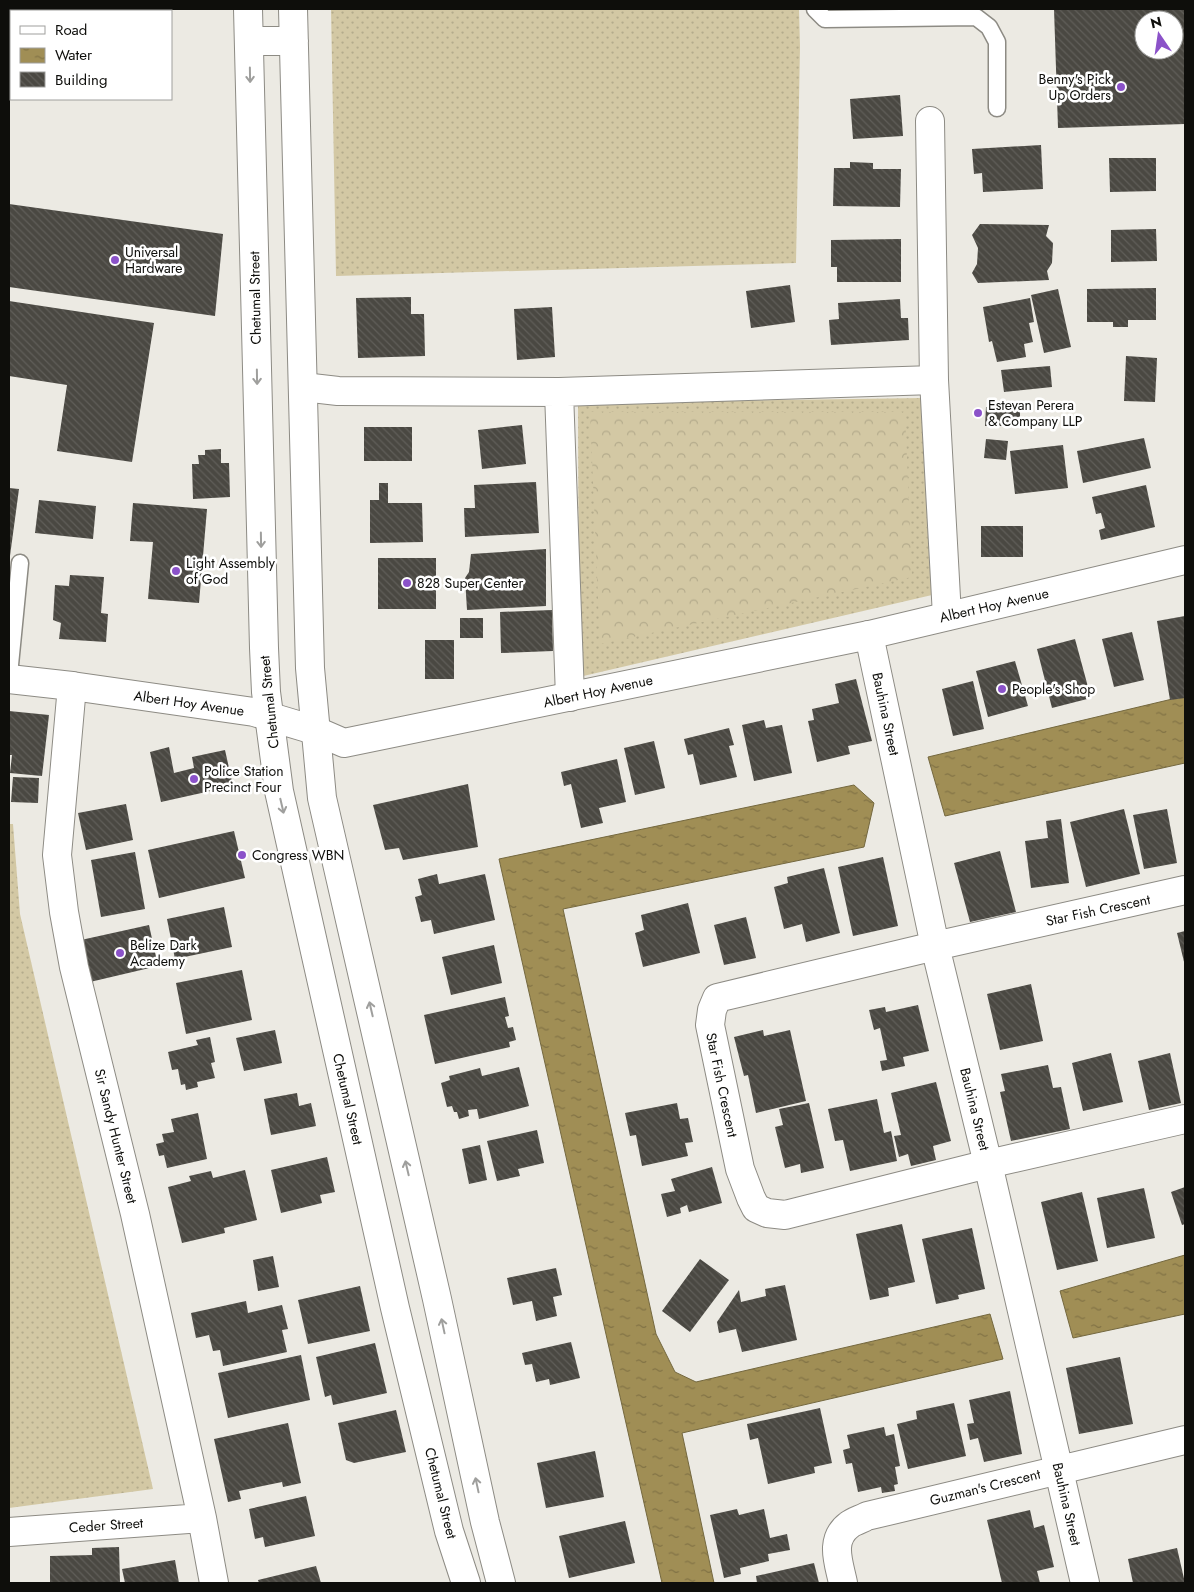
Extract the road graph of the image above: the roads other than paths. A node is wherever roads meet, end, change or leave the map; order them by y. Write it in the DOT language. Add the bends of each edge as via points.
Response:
graph roads {
  1 [pos="248,9"];
  2 [pos="294,9"];
  3 [pos="816,9"];
  4 [pos="249,41"];
  5 [pos="294,41"];
  6 [pos="997,108"];
  7 [pos="930,122"];
  8 [pos="934,380"];
  9 [pos="302,387"];
  10 [pos="559,392"];
  11 [pos="1185,560"];
  12 [pos="20,564"];
  13 [pos="947,616"];
  14 [pos="869,635"];
  15 [pos="9,675"];
  16 [pos="9,679"];
  17 [pos="72,686"];
  18 [pos="570,697"];
  19 [pos="270,718"];
  20 [pos="314,730"];
  21 [pos="1185,890"];
  22 [pos="935,946"];
  23 [pos="386,1072"];
  24 [pos="344,1081"];
  25 [pos="1185,1119"];
  26 [pos="988,1164"];
  27 [pos="437,1299"];
  28 [pos="395,1308"];
  29 [pos="1185,1440"];
  30 [pos="1059,1469"];
  31 [pos="202,1518"];
  32 [pos="485,1522"];
  33 [pos="9,1532"];
  34 [pos="449,1532"];
  35 [pos="214,1583"];
  36 [pos="466,1583"];
  37 [pos="501,1583"];
  38 [pos="843,1583"];
  39 [pos="1085,1583"];
  1 -- 4 [label="main road, Chetumal Street"];
  2 -- 5 [label="main road"];
  3 -- 6 [label="lane" via="825,19 976,18 989,27 997,42"];
  4 -- 5 [label="main road"];
  4 -- 19 [label="main road, Chetumal Street, one-way" via="264,648"];
  5 -- 9 [label="main road"];
  7 -- 8 [label="main road"];
  8 -- 10 [label="main road"];
  8 -- 13 [label="main road"];
  9 -- 10 [label="main road" via="338,391"];
  9 -- 20 [label="main road"];
  10 -- 18 [label="main road"];
  11 -- 13 [label="main road, Albert Hoy Avenue"];
  12 -- 15 [label="lane"];
  13 -- 14 [label="main road, Albert Hoy Avenue"];
  14 -- 18 [label="main road, Albert Hoy Avenue"];
  14 -- 22 [label="main road, Bauhina Street"];
  16 -- 17 [label="main road, Albert Hoy Avenue"];
  17 -- 19 [label="main road, Albert Hoy Avenue" via="254,712"];
  17 -- 31 [label="main road, Sir Sandy Hunter Street" via="57,854 64,912"];
  18 -- 20 [label="main road, Albert Hoy Avenue" via="344,743"];
  19 -- 20 [label="main road, Albert Hoy Avenue"];
  19 -- 24 [label="main road, Chetumal Street, one-way" via="279,791"];
  23 -- 20 [label="main road, one-way" via="322,798"];
  21 -- 22 [label="main road, Star Fish Crescent"];
  22 -- 26 [label="main road, Bauhina Street"];
  22 -- 26 [label="main road, Star Fish Crescent" via="717,998 710,1025 740,1169 756,1208 767,1214 785,1215"];
  23 -- 24 [label="main road"];
  27 -- 23 [label="main road, one-way"];
  24 -- 28 [label="main road, Chetumal Street"];
  25 -- 26 [label="main road, Star Fish Crescent"];
  26 -- 30 [label="main road, Bauhina Street"];
  27 -- 28 [label="main road"];
  32 -- 27 [label="main road, one-way"];
  28 -- 34 [label="main road, Chetumal Street"];
  29 -- 30 [label="main road, Guzman's Crescent"];
  30 -- 38 [label="main road, Guzman's Crescent" via="867,1516 849,1525 839,1536 836,1550"];
  30 -- 39 [label="main road, Bauhina Street"];
  31 -- 33 [label="main road, Ceder Street"];
  31 -- 35 [label="main road, Sir Sandy Hunter Street"];
  32 -- 34 [label="main road"];
  32 -- 37 [label="main road"];
  34 -- 36 [label="main road, Chetumal Street"];
}
